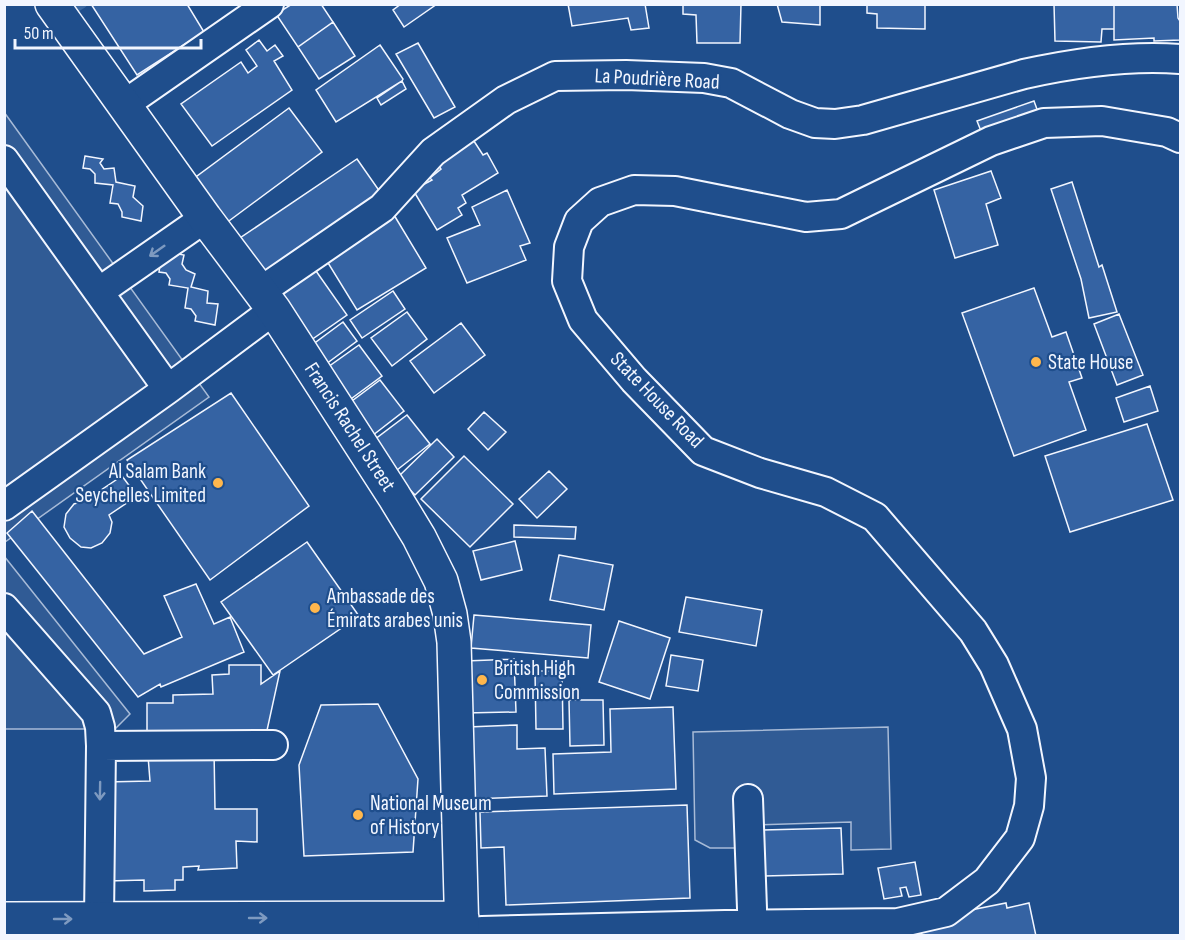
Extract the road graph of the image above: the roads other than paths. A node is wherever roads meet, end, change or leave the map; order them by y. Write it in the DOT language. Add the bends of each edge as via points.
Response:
graph roads {
  1 [pos="52,4"];
  2 [pos="269,4"];
  3 [pos="1180,59"];
  4 [pos="125,104"];
  5 [pos="1180,138"];
  6 [pos="4,160"];
  7 [pos="205,218"];
  8 [pos="100,291"];
  9 [pos="267,300"];
  10 [pos="168,389"];
  11 [pos="4,506"];
  12 [pos="4,608"];
  13 [pos="273,745"];
  14 [pos="100,746"];
  15 [pos="748,799"];
  16 [pos="99,919"];
  17 [pos="4,920"];
  18 [pos="471,930"];
  19 [pos="753,930"];
  1 -- 4 [label="main road, Francis Rachel Street"];
  2 -- 4 [label="street"];
  3 -- 9 [label="street, La Poudrière Road" via="1155,57 1051,68 863,120 835,124 815,123 731,83 704,78 555,76 506,100 433,152 382,208"];
  4 -- 7 [label="main road, Francis Rachel Street"];
  5 -- 19 [label="street, State House Road" via="1167,132 1102,121 1044,123 991,141 841,214 806,217 675,191 634,190 600,202 579,221 569,247 567,281 583,320 634,380 703,451 826,492 875,517 973,630 994,665 1022,729 1031,778 1029,806 1020,838 987,881 945,912 898,924 847,923"];
  6 -- 8 [label="street"];
  7 -- 8 [label="street, one-way"];
  7 -- 9 [label="main road, Francis Rachel Street"];
  8 -- 10 [label="street"];
  9 -- 10 [label="street, La Poudrière Road"];
  9 -- 18 [label="main road, Francis Rachel Street" via="394,496 441,581 454,642"];
  10 -- 11 [label="street, La Poudrière Road"];
  12 -- 14 [label="street" via="96,713"];
  13 -- 14 [label="street"];
  14 -- 16 [label="street, one-way"];
  15 -- 19 [label="street"];
  17 -- 16 [label="main road, one-way"];
  16 -- 18 [label="main road, one-way"];
  18 -- 19 [label="street, State House Road"];
}
